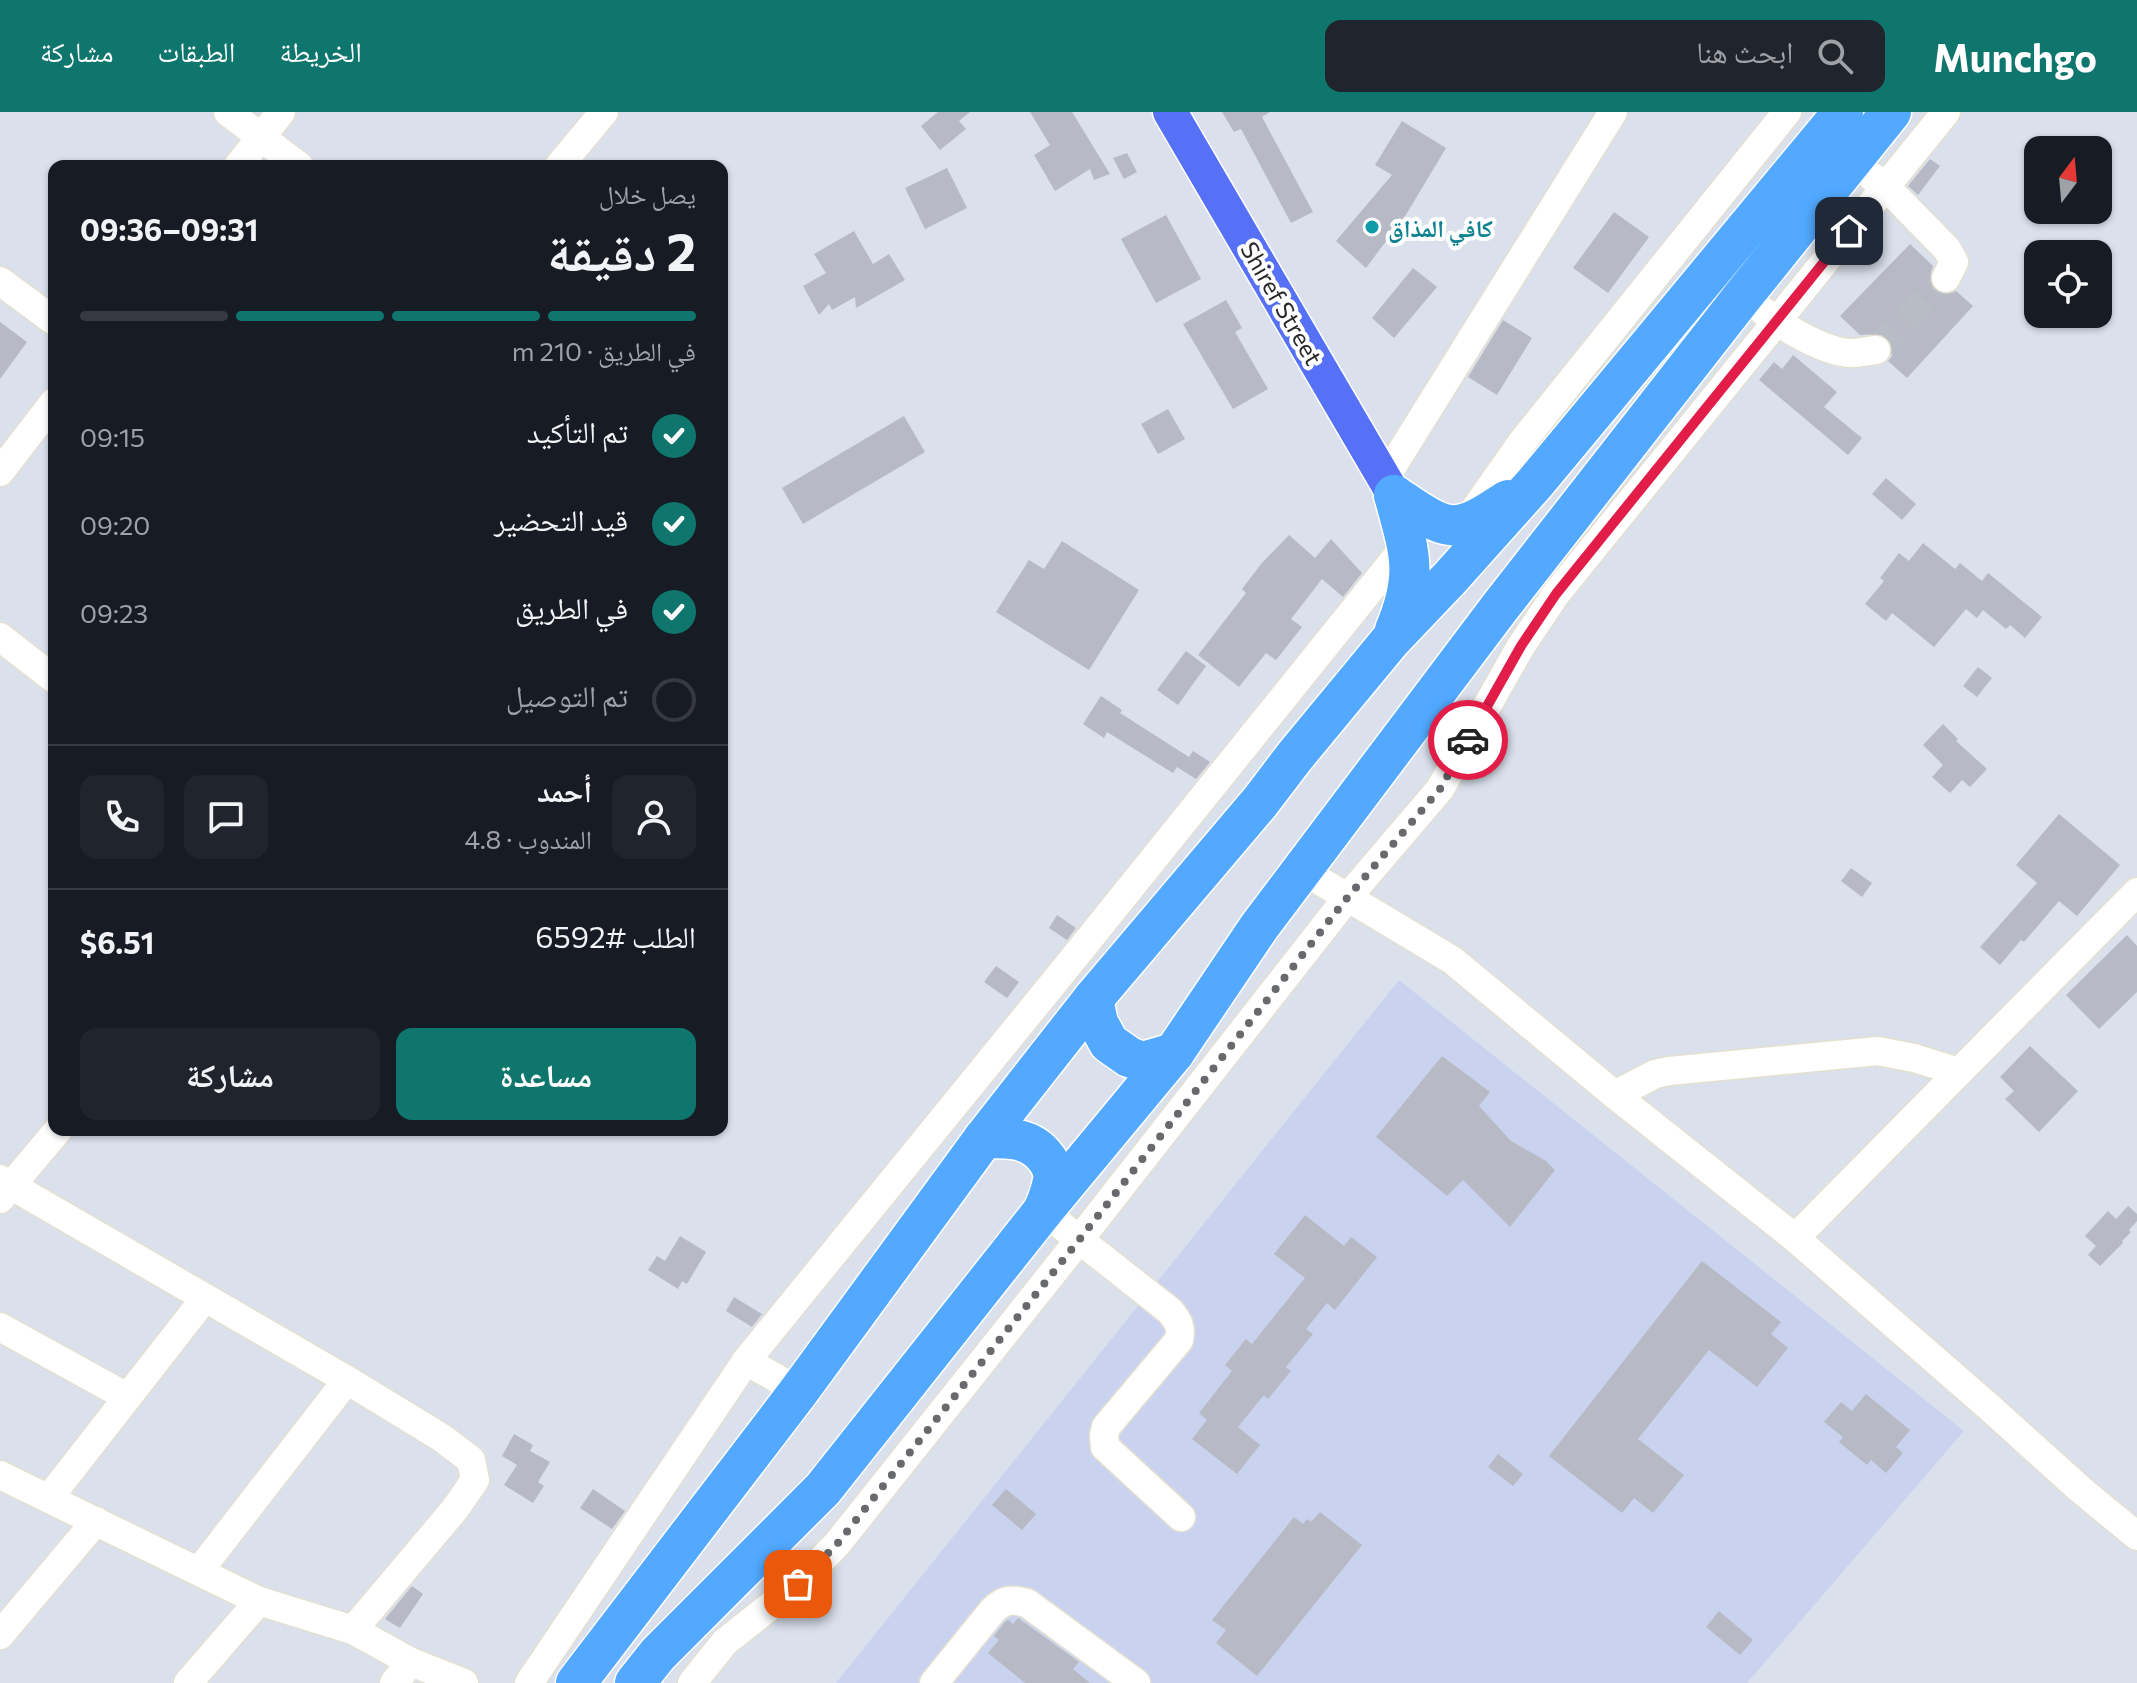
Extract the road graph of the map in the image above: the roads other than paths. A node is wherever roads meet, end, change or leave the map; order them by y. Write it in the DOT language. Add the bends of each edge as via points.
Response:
graph roads {
  1 [pos="228,112"];
  2 [pos="281,112"];
  3 [pos="604,112"];
  4 [pos="1170,112"];
  5 [pos="1613,112"];
  6 [pos="1787,112"];
  7 [pos="1843,112"];
  8 [pos="1891,112"];
  9 [pos="1946,112"];
  10 [pos="261,137"];
  11 [pos="243,160"];
  12 [pos="291,160"];
  13 [pos="564,160"];
  14 [pos="1850,160"];
  15 [pos="1885,186"];
  16 [pos="1946,278"];
  17 [pos="0,281"];
  18 [pos="1743,296"];
  19 [pos="48,317"];
  20 [pos="1776,321"];
  21 [pos="1876,350"];
  22 [pos="48,410"];
  23 [pos="0,472"];
  24 [pos="1535,483"];
  25 [pos="1389,486"];
  26 [pos="1465,523"];
  27 [pos="1407,544"];
  28 [pos="0,637"];
  29 [pos="1390,641"];
  30 [pos="48,674"];
  31 [pos="1302,870"];
  32 [pos="2137,892"];
  33 [pos="1347,898"];
  34 [pos="1093,999"];
  35 [pos="1174,1053"];
  36 [pos="1959,1072"];
  37 [pos="1615,1095"];
  38 [pos="52,1136"];
  39 [pos="984,1138"];
  40 [pos="4,1188"];
  41 [pos="1043,1211"];
  42 [pos="1795,1238"];
  43 [pos="1079,1240"];
  44 [pos="205,1298"];
  45 [pos="0,1327"];
  46 [pos="746,1361"];
  47 [pos="347,1380"];
  48 [pos="799,1391"];
  49 [pos="127,1397"];
  50 [pos="0,1475"];
  51 [pos="49,1498"];
  52 [pos="1181,1517"];
  53 [pos="96,1521"];
  54 [pos="2137,1536"];
  55 [pos="199,1571"];
  56 [pos="259,1601"];
  57 [pos="353,1630"];
  58 [pos="0,1635"];
  59 [pos="402,1672"];
  60 [pos="188,1683"];
  61 [pos="464,1683"];
  62 [pos="529,1683"];
  63 [pos="576,1683"];
  64 [pos="635,1683"];
  65 [pos="692,1683"];
  66 [pos="934,1683"];
  67 [pos="1136,1683"];
  1 -- 10 [label="street"];
  2 -- 10 [label="street"];
  3 -- 13 [label="street"];
  4 -- 25 [label="main road, Shiref Street"];
  5 -- 25 [label="street"];
  6 -- 26 [label="street" via="1522,442"];
  7 -- 24 [label="highway"];
  8 -- 14 [label="highway"];
  9 -- 15 [label="street"];
  10 -- 11 [label="street"];
  10 -- 12 [label="street"];
  14 -- 15 [label="street"];
  14 -- 18 [label="highway"];
  15 -- 16 [label="street" via="1947,249 1954,262"];
  15 -- 20 [label="street"];
  17 -- 19 [label="street"];
  18 -- 20 [label="street"];
  18 -- 31 [label="highway" via="1508,595"];
  20 -- 21 [label="street" via="1812,342 1848,353"];
  20 -- 33 [label="street" via="1556,594 1440,789"];
  22 -- 23 [label="street"];
  24 -- 26 [label="highway"];
  24 -- 29 [label="highway"];
  25 -- 26 [label="highway" via="1431,517 1449,525"];
  25 -- 27 [label="highway"];
  27 -- 29 [label="highway" via="1409,589"];
  27 -- 46 [label="street"];
  28 -- 30 [label="street"];
  29 -- 34 [label="highway"];
  31 -- 33 [label="street"];
  31 -- 35 [label="highway"];
  32 -- 36 [label="street"];
  33 -- 37 [label="street" via="1452,960"];
  33 -- 43 [label="street"];
  34 -- 35 [label="highway" via="1109,1043 1129,1057 1143,1062"];
  34 -- 39 [label="highway"];
  35 -- 41 [label="highway"];
  36 -- 37 [label="street" via="1878,1051 1669,1071"];
  36 -- 42 [label="street"];
  37 -- 42 [label="street"];
  38 -- 40 [label="street"];
  39 -- 41 [label="highway" via="1027,1142 1050,1162 1054,1178"];
  39 -- 48 [label="highway"];
  40 -- 44 [label="street"];
  41 -- 43 [label="street"];
  41 -- 64 [label="highway" via="823,1489"];
  42 -- 54 [label="street"];
  43 -- 52 [label="street" via="1178,1321 1179,1340 1104,1435 1105,1447"];
  43 -- 65 [label="street" via="837,1544 798,1584 725,1642"];
  44 -- 47 [label="street"];
  44 -- 49 [label="street"];
  45 -- 49 [label="street"];
  46 -- 48 [label="street"];
  46 -- 62 [label="street"];
  47 -- 55 [label="street"];
  47 -- 57 [label="street" via="471,1460 475,1480"];
  48 -- 63 [label="highway"];
  49 -- 51 [label="street"];
  50 -- 51 [label="street"];
  51 -- 53 [label="street"];
  53 -- 55 [label="street"];
  53 -- 58 [label="street"];
  55 -- 56 [label="street"];
  56 -- 57 [label="street"];
  56 -- 60 [label="street"];
  57 -- 59 [label="street"];
  59 -- 61 [label="street"];
  66 -- 67 [label="street" via="993,1610 1014,1599 1027,1603"];
}
